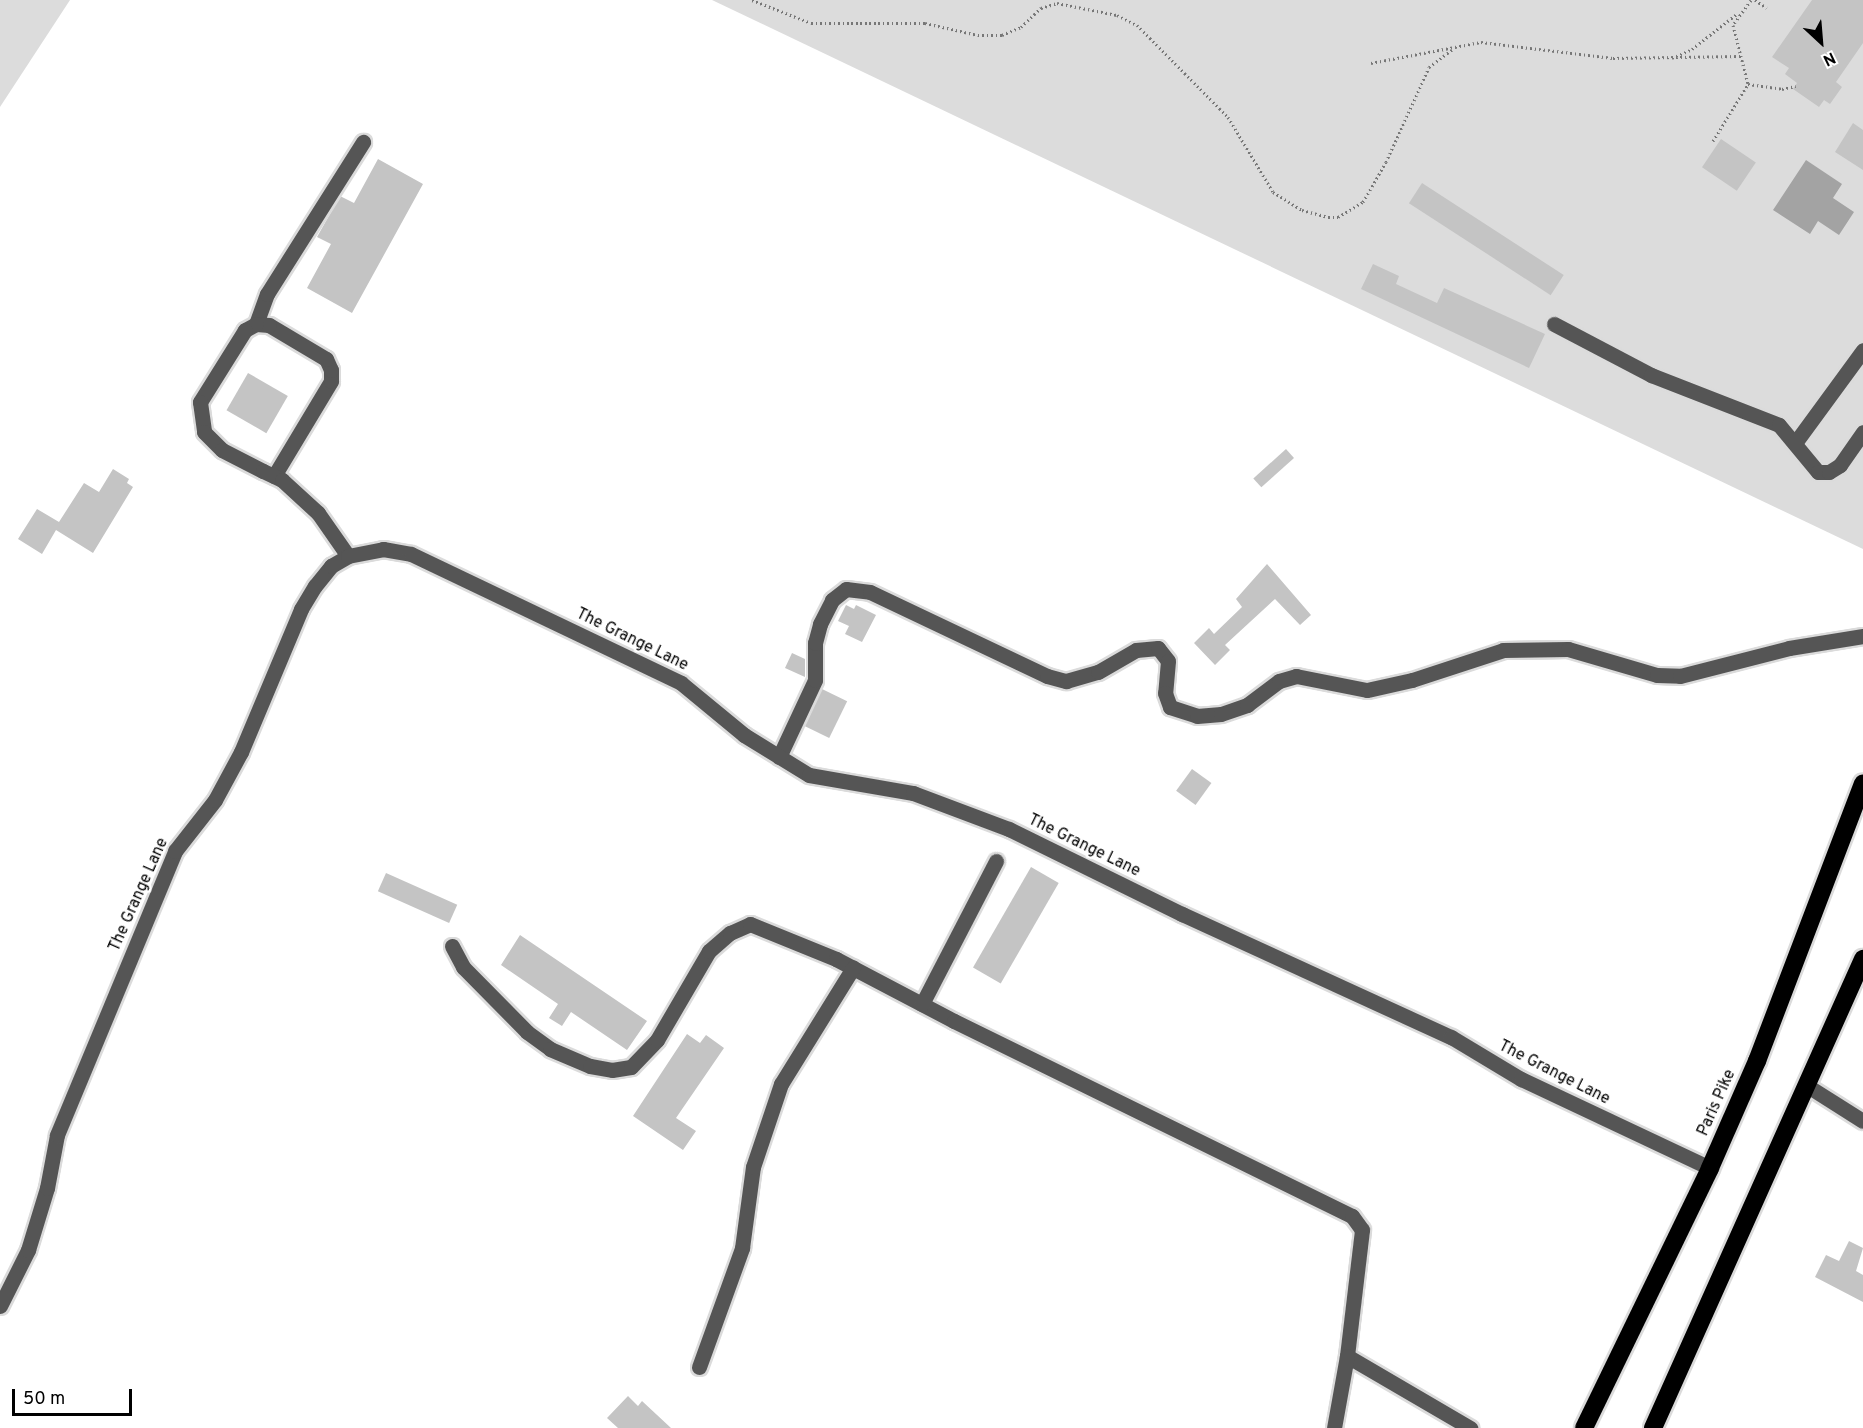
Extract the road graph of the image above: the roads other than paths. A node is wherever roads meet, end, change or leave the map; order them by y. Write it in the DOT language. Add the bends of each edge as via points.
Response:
graph roads {
  1 [pos="363,142"];
  2 [pos="256,324"];
  3 [pos="1554,324"];
  4 [pos="1863,350"];
  5 [pos="1863,432"];
  6 [pos="1795,443"];
  7 [pos="274,476"];
  8 [pos="348,556"];
  9 [pos="1863,636"];
  10 [pos="779,757"];
  11 [pos="1863,784"];
  12 [pos="996,861"];
  13 [pos="452,946"];
  14 [pos="1863,959"];
  15 [pos="853,968"];
  16 [pos="922,1004"];
  17 [pos="1806,1085"];
  18 [pos="1863,1121"];
  19 [pos="1710,1168"];
  20 [pos="0,1305"];
  21 [pos="1347,1356"];
  22 [pos="699,1366"];
  23 [pos="1334,1428"];
  24 [pos="1470,1428"];
  25 [pos="1584,1428"];
  26 [pos="1653,1428"];
  1 -- 2 [label="street" via="267,294"];
  2 -- 7 [label="street" via="245,330 213,377 200,402 200,422 210,440 222,450"];
  2 -- 7 [label="street" via="269,325 326,359 331,370 332,381"];
  3 -- 6 [label="street" via="1651,375 1779,425"];
  4 -- 6 [label="street"];
  5 -- 6 [label="street" via="1840,465 1829,472 1818,472 1809,465"];
  7 -- 8 [label="street" via="318,513"];
  8 -- 10 [label="street, The Grange Lane" via="383,549 411,554 681,683 744,735"];
  8 -- 20 [label="street, The Grange Lane" via="332,566 306,601 241,752 215,800 175,851 165,872 57,1135 47,1188 28,1250"];
  9 -- 10 [label="street" via="1790,648 1680,675 1657,675 1568,649 1503,650 1375,689 1296,676 1279,681 1247,705 1221,714 1197,716 1170,707 1165,693 1168,661 1158,648 1136,650 1098,672 1066,681 1047,676 870,592 846,589 832,600 820,624 814,643 814,680"];
  10 -- 19 [label="street, The Grange Lane" via="809,775 913,793 1009,829 1182,914 1451,1037 1521,1079"];
  11 -- 19 [label="highway, Paris Pike" via="1761,1051"];
  12 -- 16 [label="street"];
  13 -- 15 [label="street" via="470,975 527,1032 550,1049 590,1066 612,1070 631,1067 657,1040 709,951 730,933 750,924 784,935"];
  14 -- 17 [label="highway"];
  15 -- 16 [label="street"];
  15 -- 22 [label="street" via="781,1084 753,1167 742,1248"];
  16 -- 21 [label="street" via="1352,1216 1362,1230"];
  17 -- 18 [label="street"];
  17 -- 26 [label="highway"];
  19 -- 25 [label="highway, Paris Pike"];
  21 -- 23 [label="street"];
  21 -- 24 [label="street"];
}
